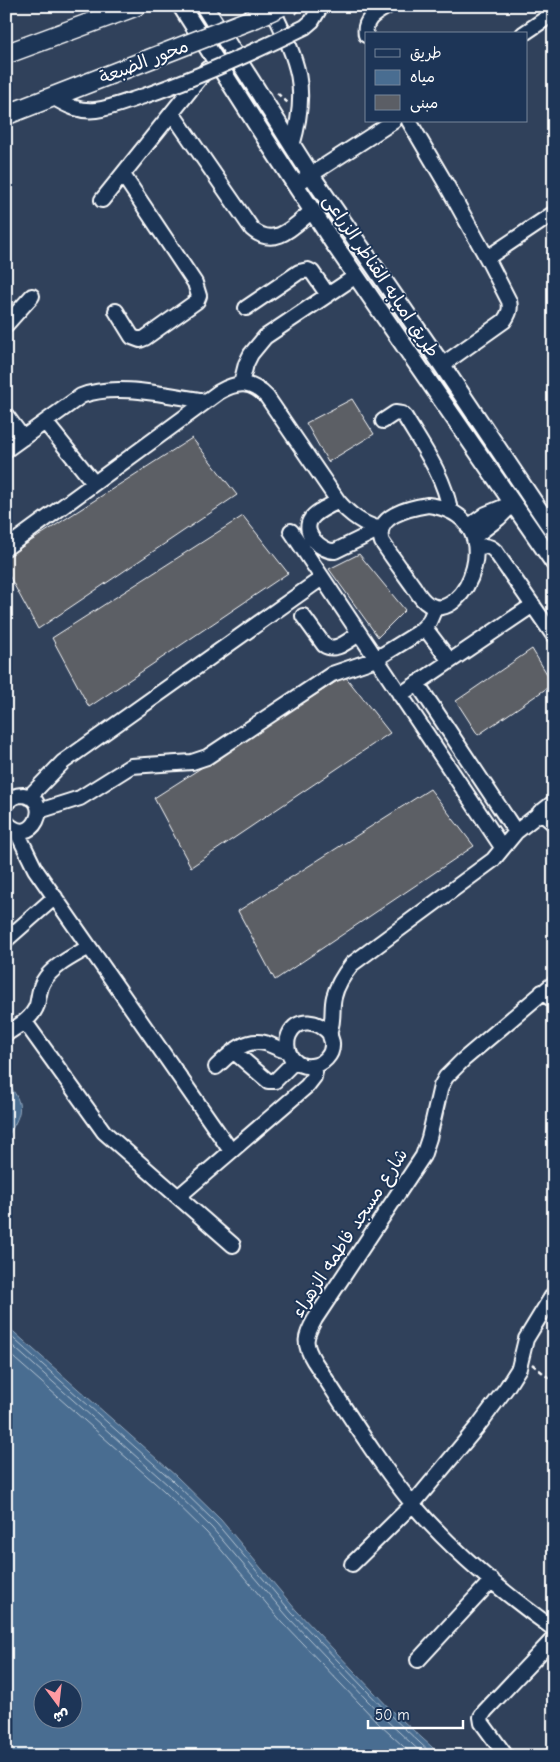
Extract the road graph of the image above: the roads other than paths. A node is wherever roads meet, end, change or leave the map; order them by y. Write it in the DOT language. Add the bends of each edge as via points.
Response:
graph roads {
  1 [pos="136,6"];
  2 [pos="181,6"];
  3 [pos="204,6"];
  4 [pos="271,6"];
  5 [pos="281,6"];
  6 [pos="321,6"];
  7 [pos="388,6"];
  8 [pos="554,13"];
  9 [pos="366,32"];
  10 [pos="526,32"];
  11 [pos="6,54"];
  12 [pos="216,59"];
  13 [pos="53,97"];
  14 [pos="172,113"];
  15 [pos="6,115"];
  16 [pos="392,122"];
  17 [pos="409,122"];
  18 [pos="292,146"];
  19 [pos="123,175"];
  20 [pos="311,175"];
  21 [pos="295,185"];
  22 [pos="102,200"];
  23 [pos="312,211"];
  24 [pos="554,213"];
  25 [pos="488,258"];
  26 [pos="356,276"];
  27 [pos="328,295"];
  28 [pos="32,296"];
  29 [pos="246,308"];
  30 [pos="116,311"];
  31 [pos="6,326"];
  32 [pos="442,365"];
  33 [pos="241,384"];
  34 [pos="206,401"];
  35 [pos="6,415"];
  36 [pos="383,421"];
  37 [pos="45,422"];
  38 [pos="23,438"];
  39 [pos="6,450"];
  40 [pos="94,483"];
  41 [pos="528,492"];
  42 [pos="338,501"];
  43 [pos="514,504"];
  44 [pos="450,510"];
  45 [pos="380,529"];
  46 [pos="291,531"];
  47 [pos="554,531"];
  48 [pos="473,538"];
  49 [pos="6,548"];
  50 [pos="554,563"];
  51 [pos="322,578"];
  52 [pos="533,605"];
  53 [pos="435,608"];
  54 [pos="303,616"];
  55 [pos="425,628"];
  56 [pos="359,634"];
  57 [pos="554,636"];
  58 [pos="376,659"];
  59 [pos="450,661"];
  60 [pos="417,684"];
  61 [pos="400,695"];
  62 [pos="29,797"];
  63 [pos="554,802"];
  64 [pos="6,804"];
  65 [pos="39,811"];
  66 [pos="540,812"];
  67 [pos="554,824"];
  68 [pos="10,827"];
  69 [pos="516,832"];
  70 [pos="502,848"];
  71 [pos="55,897"];
  72 [pos="6,940"];
  73 [pos="89,947"];
  74 [pos="554,983"];
  75 [pos="542,992"];
  76 [pos="554,1001"];
  77 [pos="25,1022"];
  78 [pos="6,1034"];
  79 [pos="330,1034"];
  80 [pos="233,1052"];
  81 [pos="291,1056"];
  82 [pos="216,1066"];
  83 [pos="316,1066"];
  84 [pos="231,1151"];
  85 [pos="178,1197"];
  86 [pos="233,1245"];
  87 [pos="554,1293"];
  88 [pos="413,1504"];
  89 [pos="352,1564"];
  90 [pos="492,1580"];
  91 [pos="554,1629"];
  92 [pos="554,1638"];
  93 [pos="418,1660"];
  94 [pos="506,1756"];
  1 -- 11 [label="highway"];
  2 -- 12 [label="main road, طريق امبابه القناطر الزراعى"];
  3 -- 18 [label="main road, طريق امبابه القناطر الزراعى"];
  4 -- 18 [label="street" via="293,52 299,76 302,99"];
  5 -- 13 [label="highway, محور الضبعة, bridge"];
  6 -- 13 [label="street, bridge" via="305,26 210,71 145,95 96,110 66,106"];
  7 -- 9 [label="street" via="369,19"];
  8 -- 10 [label="street"];
  12 -- 14 [label="street"];
  12 -- 21 [label="main road, طريق امبابه القناطر الزراعى"];
  13 -- 15 [label="highway, محور الضبعة, bridge"];
  14 -- 19 [label="street"];
  14 -- 23 [label="street" via="258,234 277,236"];
  16 -- 20 [label="street"];
  17 -- 25 [label="street"];
  18 -- 20 [label="main road, طريق امبابه القناطر الزراعى"];
  19 -- 22 [label="street"];
  19 -- 30 [label="street" via="195,284 199,296 197,301 140,340 132,337"];
  20 -- 21 [label="street"];
  20 -- 32 [label="main road, طريق امبابه القناطر الزراعى"];
  21 -- 23 [label="main road, طريق امبابه القناطر الزراعى"];
  23 -- 26 [label="main road, طريق امبابه القناطر الزراعى"];
  24 -- 25 [label="street"];
  25 -- 32 [label="street" via="509,301 508,315"];
  26 -- 27 [label="street"];
  26 -- 43 [label="main road, طريق امبابه القناطر الزراعى"];
  27 -- 29 [label="street" via="312,272 303,270"];
  27 -- 33 [label="street" via="265,337 251,354"];
  28 -- 31 [label="street"];
  32 -- 41 [label="main road, طريق امبابه القناطر الزراعى"];
  33 -- 34 [label="street" via="229,386"];
  33 -- 42 [label="street" via="251,385 267,397"];
  34 -- 37 [label="street" via="104,390 81,396"];
  34 -- 40 [label="street"];
  35 -- 38 [label="street"];
  36 -- 44 [label="street" via="395,413 405,417 438,473"];
  37 -- 38 [label="street"];
  37 -- 40 [label="street"];
  38 -- 39 [label="street"];
  40 -- 49 [label="street"];
  41 -- 43 [label="main road"];
  41 -- 47 [label="main road, طريق امبابه القناطر الزراعى"];
  42 -- 45 [label="street" via="356,519"];
  42 -- 45 [label="street" via="310,520 310,531 320,547 335,551"];
  43 -- 48 [label="street"];
  43 -- 50 [label="main road, طريق امبابه القناطر الزراعى"];
  44 -- 45 [label="street" via="428,505 415,508 390,518"];
  44 -- 48 [label="street" via="460,517"];
  45 -- 53 [label="street" via="382,542 424,601"];
  46 -- 51 [label="street"];
  48 -- 52 [label="street" via="481,546 496,551"];
  48 -- 53 [label="street" via="476,561 467,586 446,606"];
  51 -- 56 [label="street"];
  51 -- 62 [label="street" via="63,762"];
  52 -- 57 [label="street"];
  52 -- 59 [label="street"];
  53 -- 55 [label="street"];
  54 -- 56 [label="street" via="328,648 337,648"];
  55 -- 58 [label="street"];
  55 -- 59 [label="street"];
  56 -- 58 [label="street"];
  58 -- 61 [label="street"];
  58 -- 65 [label="street" via="332,674 199,761 131,766 80,798"];
  59 -- 60 [label="street"];
  60 -- 61 [label="street"];
  60 -- 69 [label="street"];
  61 -- 70 [label="street"];
  62 -- 64 [label="street" via="18,796"];
  62 -- 65 [label="street"];
  63 -- 66 [label="street"];
  65 -- 68 [label="street" via="33,827 22,831"];
  66 -- 67 [label="street"];
  66 -- 69 [label="street"];
  68 -- 71 [label="street"];
  69 -- 70 [label="street"];
  70 -- 79 [label="street" via="493,860 352,964 338,986"];
  71 -- 72 [label="street"];
  71 -- 73 [label="street"];
  73 -- 77 [label="street" via="48,976 34,1011"];
  73 -- 84 [label="street"];
  74 -- 75 [label="street, شارع مسجد فاطمه الزهراء"];
  75 -- 76 [label="street"];
  75 -- 88 [label="street, شارع مسجد فاطمه الزهراء" via="446,1077 423,1156 315,1319 306,1338 314,1361"];
  77 -- 78 [label="street"];
  77 -- 85 [label="street" via="104,1132"];
  79 -- 81 [label="street" via="317,1024 301,1024 289,1035 287,1043"];
  79 -- 83 [label="street" via="332,1049"];
  80 -- 81 [label="street" via="241,1046 259,1042"];
  80 -- 81 [label="street" via="268,1082 275,1081"];
  80 -- 82 [label="street"];
  81 -- 83 [label="street" via="301,1065"];
  83 -- 84 [label="street" via="314,1077 307,1086"];
  84 -- 85 [label="street"];
  85 -- 86 [label="street"];
  87 -- 88 [label="street" via="526,1339 519,1368 507,1387"];
  88 -- 89 [label="street"];
  88 -- 90 [label="street" via="467,1560"];
  90 -- 91 [label="street"];
  90 -- 93 [label="street"];
  92 -- 94 [label="street" via="481,1717"];
}
